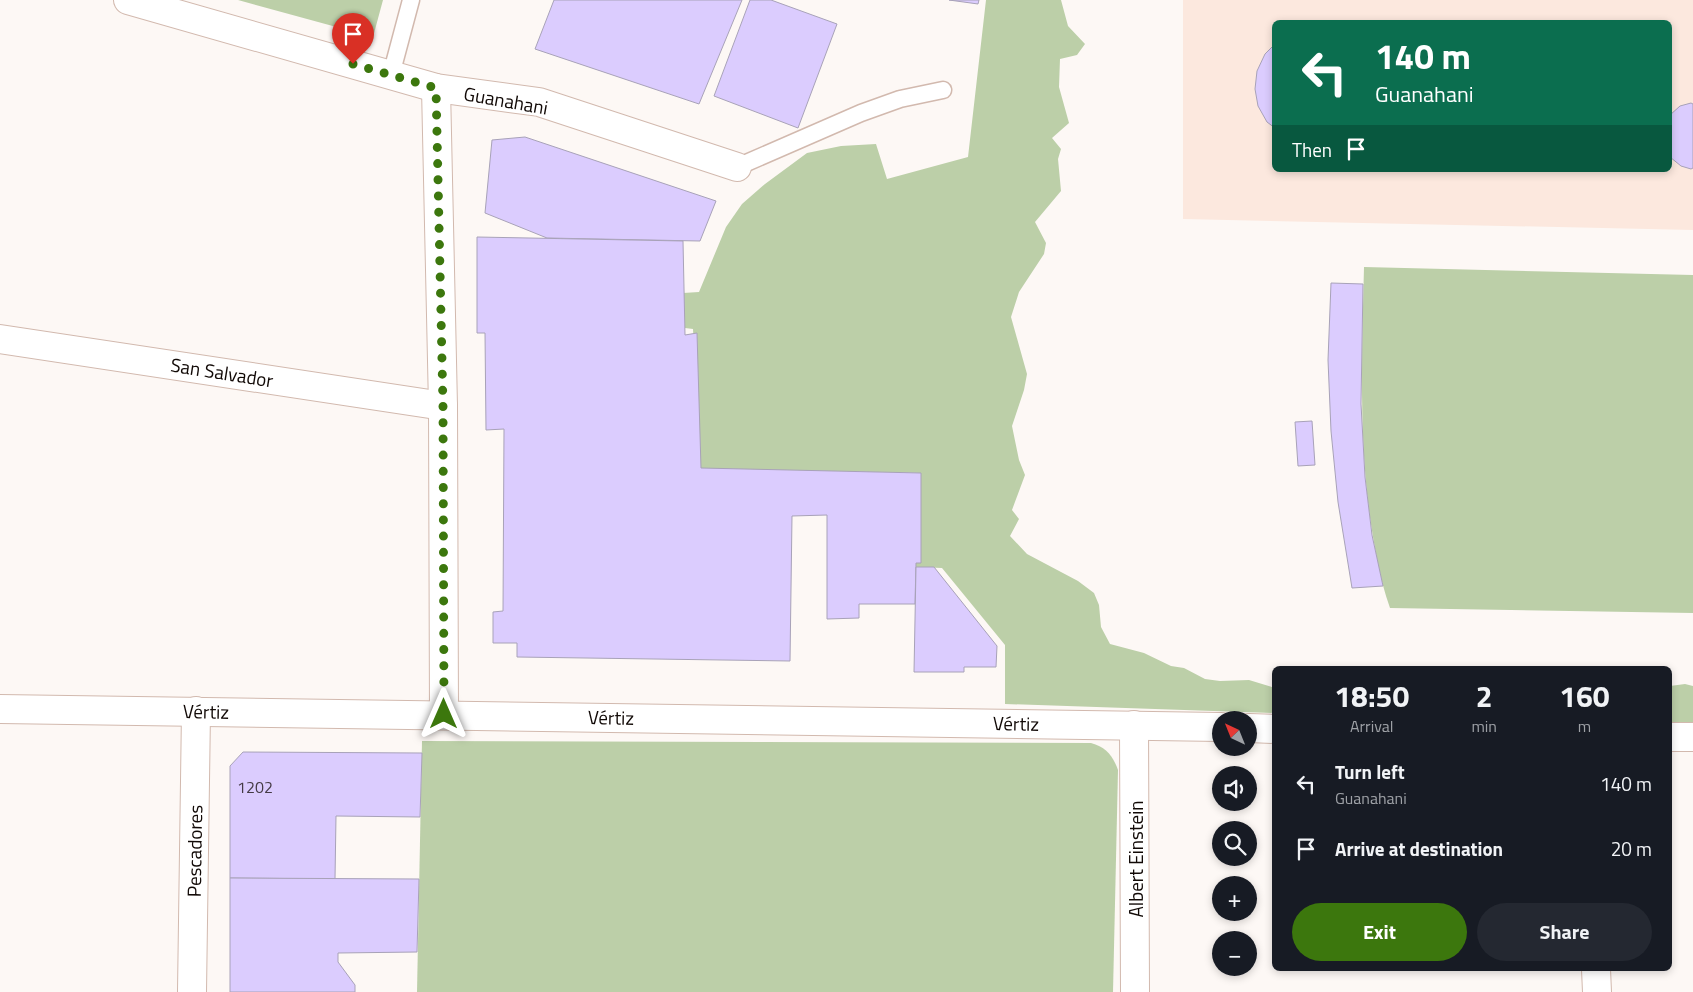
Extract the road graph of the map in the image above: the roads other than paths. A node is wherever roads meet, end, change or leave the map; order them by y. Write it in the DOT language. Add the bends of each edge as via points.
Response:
graph roads {
  1 [pos="128,0"];
  2 [pos="411,0"];
  3 [pos="391,75"];
  4 [pos="436,88"];
  5 [pos="943,90"];
  6 [pos="737,166"];
  7 [pos="0,339"];
  8 [pos="443,406"];
  9 [pos="0,709"];
  10 [pos="196,711"];
  11 [pos="444,714"];
  12 [pos="1134,725"];
  13 [pos="1212,727"];
  14 [pos="1258,728"];
  15 [pos="1272,729"];
  16 [pos="1672,736"];
  17 [pos="1693,737"];
  18 [pos="1596,971"];
  19 [pos="192,992"];
  20 [pos="1135,992"];
  21 [pos="1597,992"];
  1 -- 3 [label="street, Guanahani"];
  2 -- 3 [label="lane"];
  3 -- 4 [label="street, Guanahani"];
  4 -- 6 [label="street, Guanahani" via="538,102"];
  4 -- 8 [label="street"];
  5 -- 6 [label="lane" via="900,99"];
  7 -- 8 [label="street, San Salvador"];
  8 -- 11 [label="street"];
  9 -- 10 [label="street, Vértiz"];
  10 -- 11 [label="street, Vértiz"];
  10 -- 19 [label="street, Pescadores"];
  11 -- 12 [label="street, Vértiz"];
  12 -- 13 [label="street, Vértiz"];
  12 -- 20 [label="street, Albert Einstein"];
  14 -- 15 [label="street"];
  16 -- 17 [label="street"];
  18 -- 21 [label="street"];
}
